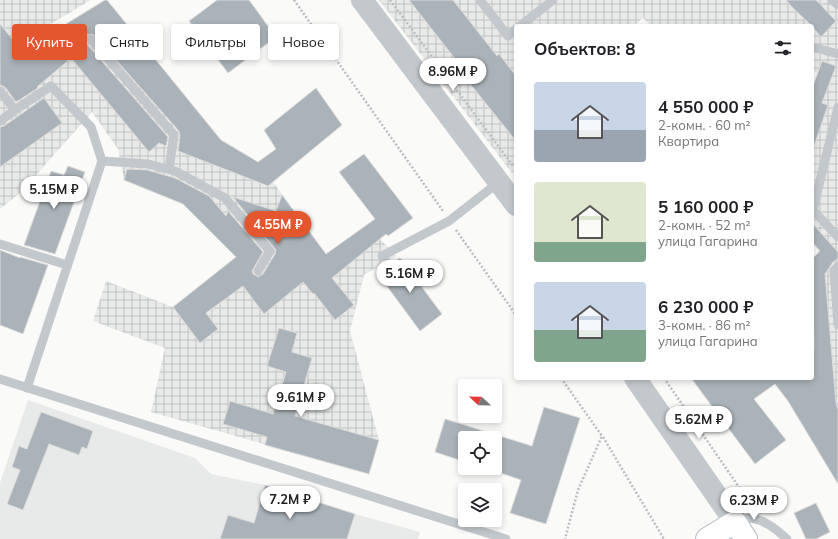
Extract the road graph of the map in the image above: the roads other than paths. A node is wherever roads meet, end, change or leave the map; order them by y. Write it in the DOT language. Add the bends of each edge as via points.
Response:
graph roads {
  1 [pos="362,0"];
  2 [pos="480,0"];
  3 [pos="553,0"];
  4 [pos="832,0"];
  5 [pos="838,5"];
  6 [pos="523,24"];
  7 [pos="514,31"];
  8 [pos="90,39"];
  9 [pos="814,48"];
  10 [pos="838,54"];
  11 [pos="0,91"];
  12 [pos="838,107"];
  13 [pos="15,110"];
  14 [pos="0,121"];
  15 [pos="102,161"];
  16 [pos="169,169"];
  17 [pos="508,176"];
  18 [pos="514,198"];
  19 [pos="814,206"];
  20 [pos="814,211"];
  21 [pos="838,237"];
  22 [pos="0,244"];
  23 [pos="382,256"];
  24 [pos="67,265"];
  25 [pos="838,266"];
  26 [pos="258,271"];
  27 [pos="838,324"];
  28 [pos="0,379"];
  29 [pos="636,380"];
  30 [pos="27,388"];
  31 [pos="740,531"];
  32 [pos="506,539"];
  33 [pos="706,539"];
  34 [pos="787,539"];
  1 -- 17 [label="street"];
  2 -- 7 [label="lane" via="508,36"];
  3 -- 6 [label="lane"];
  4 -- 5 [label="lane"];
  8 -- 16 [label="lane" via="174,135"];
  9 -- 10 [label="lane"];
  11 -- 13 [label="lane"];
  12 -- 19 [label="lane"];
  13 -- 14 [label="lane"];
  13 -- 15 [label="lane" via="51,86 91,127"];
  15 -- 16 [label="lane" via="148,164"];
  15 -- 24 [label="lane"];
  16 -- 26 [label="lane" via="225,198 270,252"];
  17 -- 18 [label="street"];
  17 -- 23 [label="lane" via="449,221"];
  20 -- 21 [label="lane"];
  22 -- 24 [label="lane"];
  24 -- 30 [label="lane"];
  25 -- 27 [label="lane" via="834,271"];
  28 -- 30 [label="lane"];
  29 -- 31 [label="street"];
  30 -- 32 [label="lane"];
  31 -- 33 [label="main road"];
  31 -- 34 [label="lane" via="747,518 762,521"];
}
